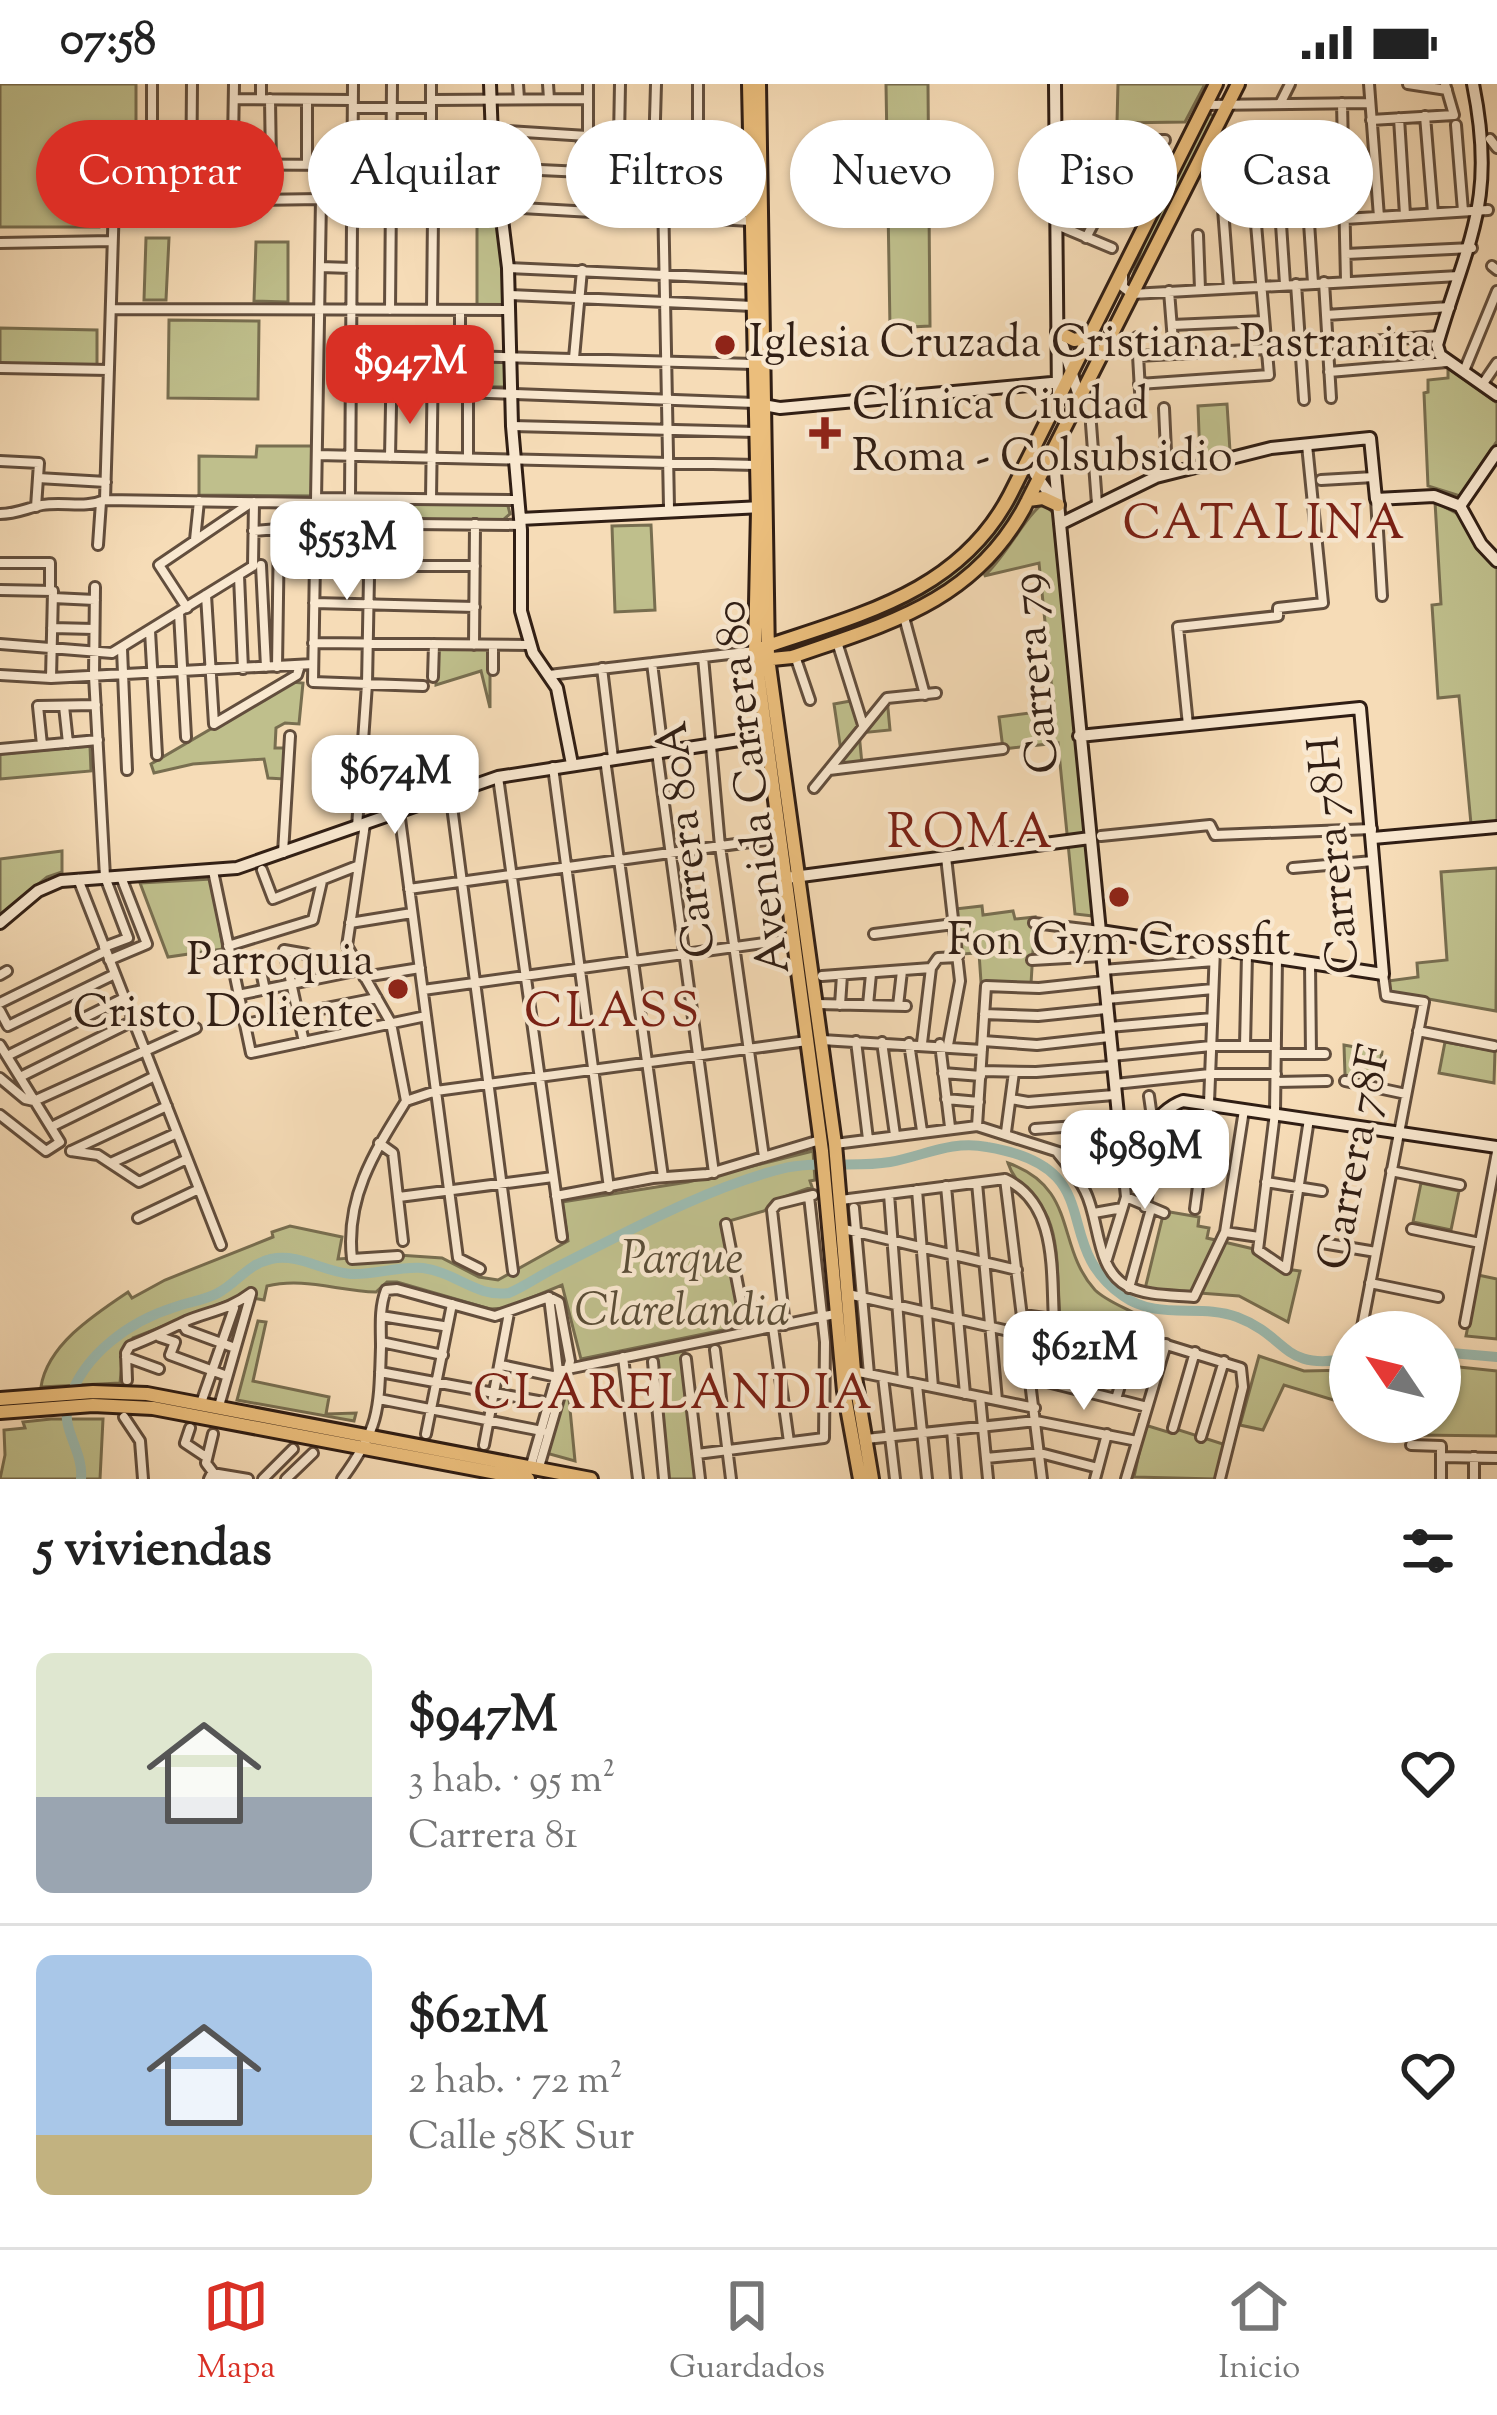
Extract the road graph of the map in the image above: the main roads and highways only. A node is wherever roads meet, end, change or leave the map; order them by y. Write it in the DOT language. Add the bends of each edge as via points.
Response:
graph roads {
  1 [pos="1216,84"];
  2 [pos="1238,84"];
  3 [pos="754,90"];
  4 [pos="752,120"];
  5 [pos="754,120"];
  6 [pos="755,228"];
  7 [pos="755,228"];
  8 [pos="1058,332"];
  9 [pos="1090,337"];
  10 [pos="760,404"];
  11 [pos="1028,500"];
  12 [pos="1058,505"];
  13 [pos="762,507"];
  14 [pos="764,652"];
  15 [pos="793,657"];
  16 [pos="770,678"];
  17 [pos="793,877"];
  18 [pos="814,1040"];
  19 [pos="830,1183"];
  20 [pos="0,1399"];
  21 [pos="93,1399"];
  22 [pos="44,1402"];
  23 [pos="0,1412"];
  24 [pos="369,1441"];
  25 [pos="533,1470"];
  26 [pos="592,1479"];
  27 [pos="856,1479"];
  28 [pos="875,1479"];
  1 -- 9 [label="main road"];
  2 -- 11 [label="main road"];
  3 -- 4 [label="main road, Avenida Carrera 80"];
  3 -- 5 [label="main road, Avenida Carrera 80"];
  6 -- 10 [label="main road, Avenida Carrera 80"];
  7 -- 10 [label="main road, Avenida Carrera 80"];
  8 -- 9 [label="main road" via="1070,340"];
  9 -- 14 [label="main road" via="989,530 966,557 890,604"];
  10 -- 13 [label="main road, Avenida Carrera 80"];
  10 -- 13 [label="main road, Avenida Carrera 80"];
  11 -- 12 [label="main road"];
  11 -- 15 [label="main road" via="1008,535 948,593"];
  13 -- 14 [label="main road, Avenida Carrera 80"];
  14 -- 15 [label="main road"];
  14 -- 16 [label="main road, Avenida Carrera 80"];
  14 -- 17 [label="main road, Avenida Carrera 80" via="766,736"];
  15 -- 16 [label="main road"];
  16 -- 17 [label="main road, Avenida Carrera 80"];
  17 -- 18 [label="main road, Avenida Carrera 80" via="794,939"];
  17 -- 18 [label="main road, Avenida Carrera 80" via="817,1004"];
  18 -- 19 [label="main road, Avenida Carrera 80"];
  19 -- 27 [label="main road, Avenida Carrera 80" via="829,1316"];
  19 -- 28 [label="main road, Avenida Carrera 80" via="850,1231"];
  20 -- 22 [label="main road"];
  21 -- 22 [label="main road"];
  21 -- 24 [label="main road"];
  21 -- 24 [label="main road" via="148,1394"];
  22 -- 23 [label="main road"];
  24 -- 25 [label="main road"];
  25 -- 26 [label="main road"];
}
